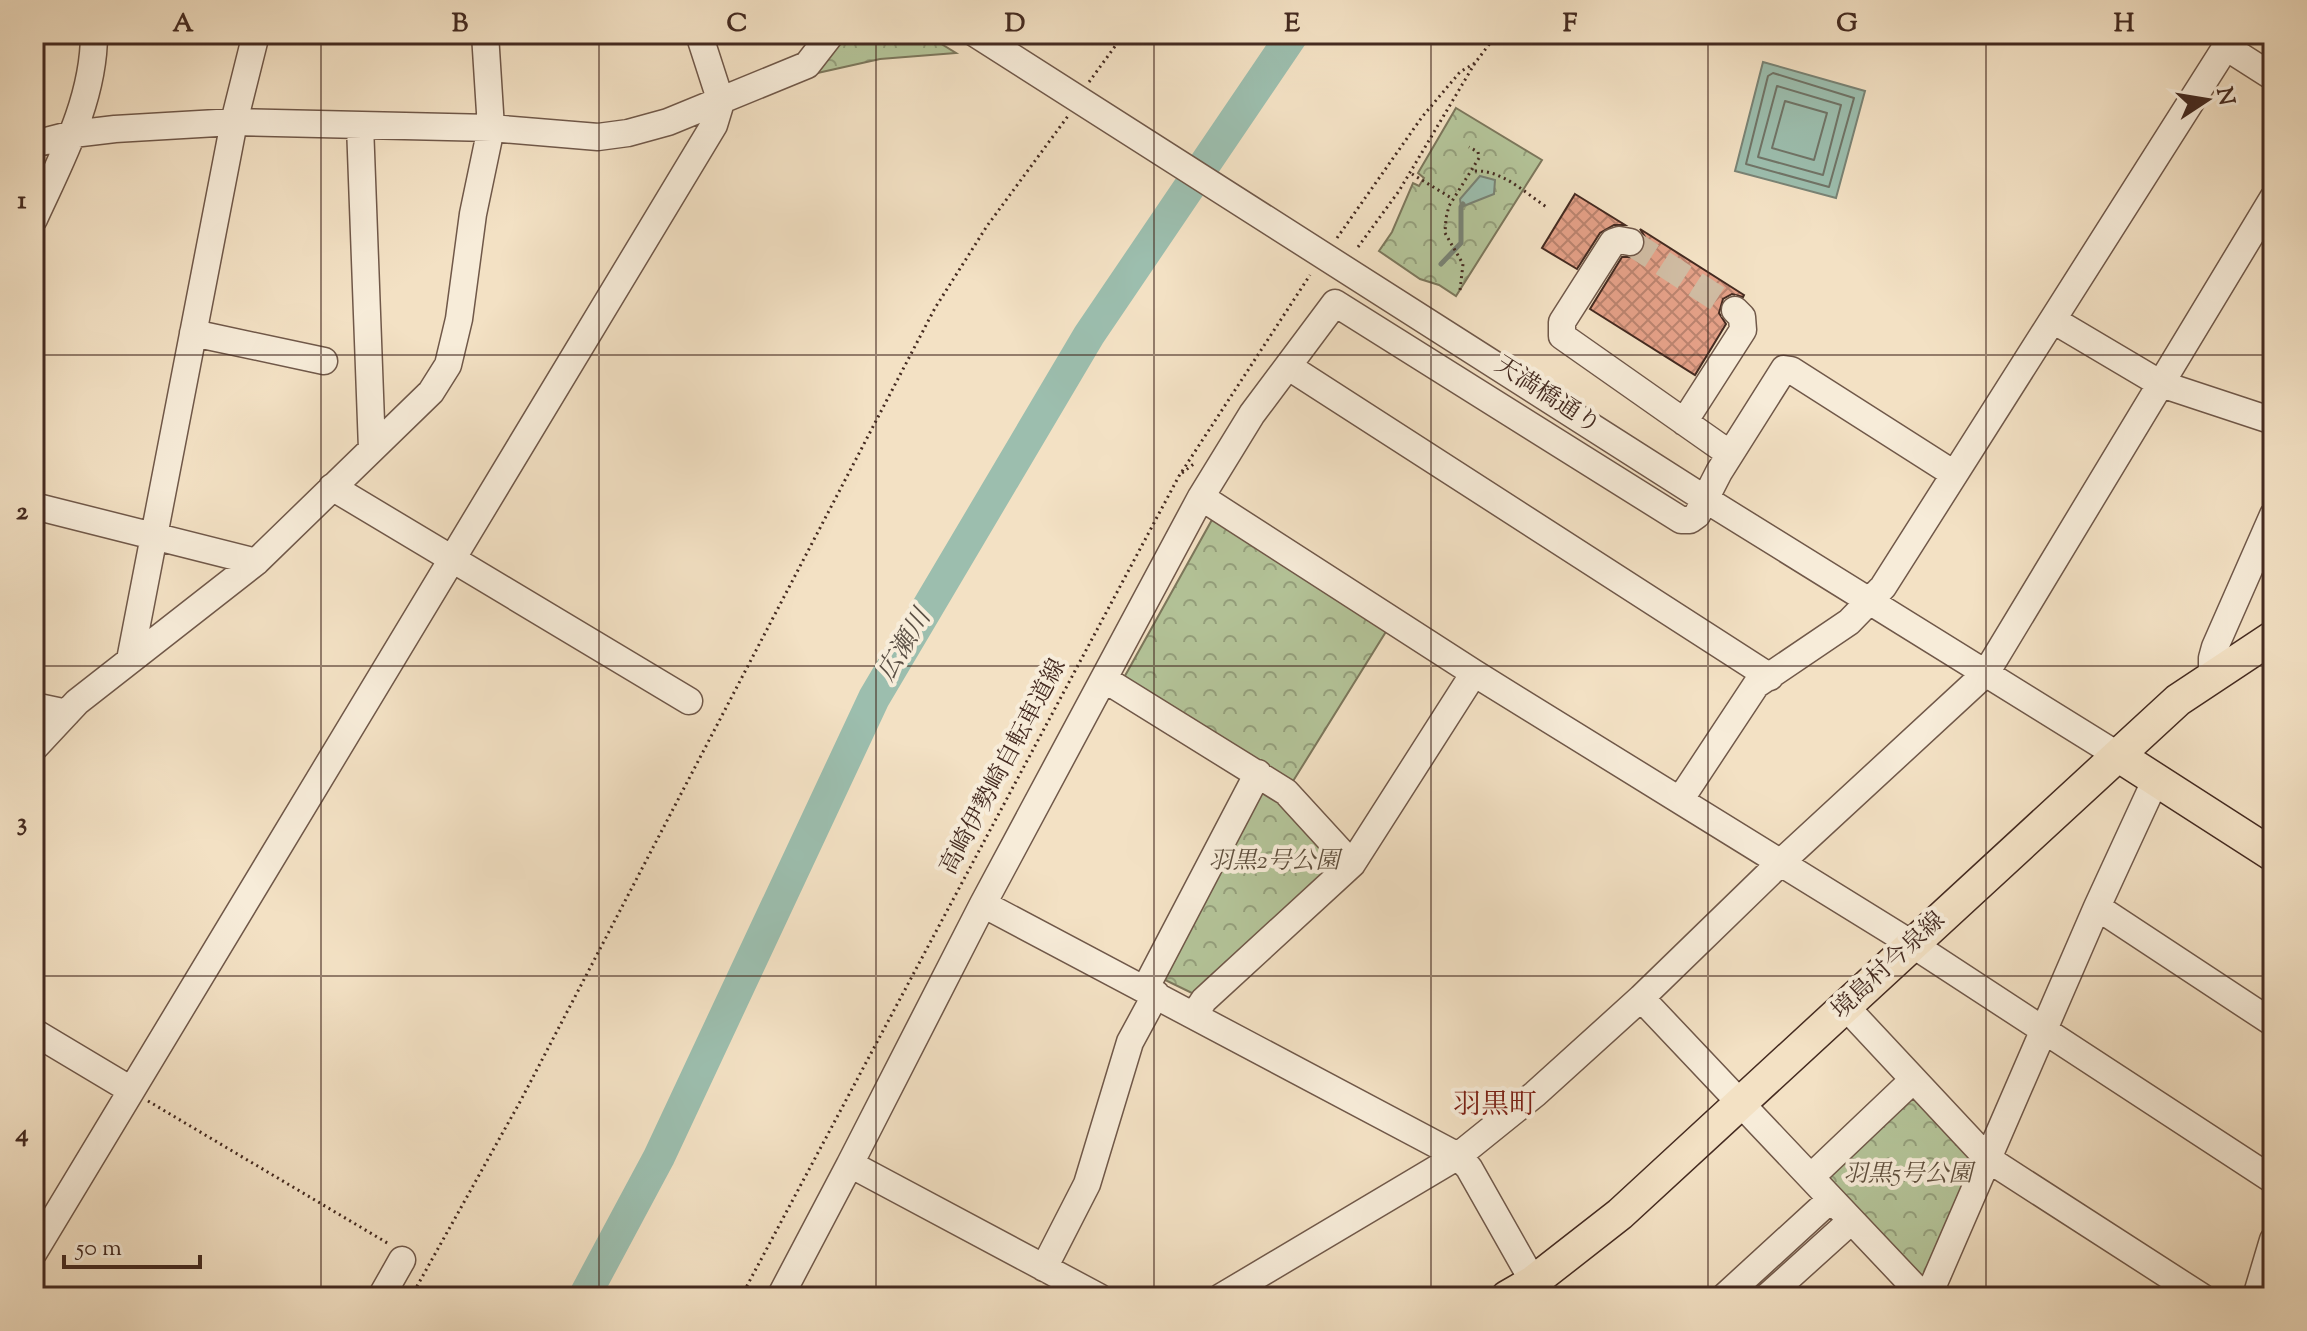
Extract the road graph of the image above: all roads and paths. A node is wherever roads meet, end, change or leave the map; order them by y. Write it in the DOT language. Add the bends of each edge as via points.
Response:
graph roads {
  1 [pos="94,34"];
  2 [pos="256,34"];
  3 [pos="485,34"];
  4 [pos="699,34"];
  5 [pos="831,34"];
  6 [pos="976,34"];
  7 [pos="1124,34"];
  8 [pos="1497,34"];
  9 [pos="2230,41"];
  10 [pos="1475,63"];
  11 [pos="2273,77"];
  12 [pos="1082,98"];
  13 [pos="721,102"];
  14 [pos="234,122"];
  15 [pos="360,125"];
  16 [pos="491,128"];
  17 [pos="73,134"];
  18 [pos="34,144"];
  19 [pos="1469,147"];
  20 [pos="1472,171"];
  21 [pos="1411,173"];
  22 [pos="2273,198"];
  23 [pos="1453,199"];
  24 [pos="1548,208"];
  25 [pos="34,219"];
  26 [pos="1630,242"];
  27 [pos="1358,247"];
  28 [pos="1321,254"];
  29 [pos="1460,290"];
  30 [pos="1735,310"];
  31 [pos="2053,320"];
  32 [pos="193,333"];
  33 [pos="324,361"];
  34 [pos="1289,367"];
  35 [pos="2161,384"];
  36 [pos="2273,421"];
  37 [pos="1684,422"];
  38 [pos="372,449"];
  39 [pos="1730,454"];
  40 [pos="1954,474"];
  41 [pos="332,487"];
  42 [pos="1201,497"];
  43 [pos="1705,499"];
  44 [pos="34,506"];
  45 [pos="2273,515"];
  46 [pos="154,536"];
  47 [pos="451,558"];
  48 [pos="256,562"];
  49 [pos="1870,602"];
  50 [pos="2273,637"];
  51 [pos="130,660"];
  52 [pos="1474,673"];
  53 [pos="1986,673"];
  54 [pos="2212,676"];
  55 [pos="1770,677"];
  56 [pos="1104,679"];
  57 [pos="689,701"];
  58 [pos="34,706"];
  59 [pos="67,713"];
  60 [pos="34,748"];
  61 [pos="2119,756"];
  62 [pos="1258,773"];
  63 [pos="2156,779"];
  64 [pos="1680,800"];
  65 [pos="2273,855"];
  66 [pos="1352,864"];
  67 [pos="1779,864"];
  68 [pos="983,904"];
  69 [pos="2097,907"];
  70 [pos="1912,944"];
  71 [pos="1150,992"];
  72 [pos="1641,998"];
  73 [pos="1845,1006"];
  74 [pos="1194,1015"];
  75 [pos="2273,1023"];
  76 [pos="2044,1030"];
  77 [pos="34,1032"];
  78 [pos="1912,1081"];
  79 [pos="131,1090"];
  80 [pos="1741,1102"];
  81 [pos="1458,1156"];
  82 [pos="1988,1159"];
  83 [pos="850,1164"];
  84 [pos="1811,1177"];
  85 [pos="2273,1180"];
  86 [pos="1831,1199"];
  87 [pos="1851,1221"];
  88 [pos="2273,1240"];
  89 [pos="34,1252"];
  90 [pos="1770,1255"];
  91 [pos="402,1260"];
  92 [pos="1804,1263"];
  93 [pos="1044,1268"];
  94 [pos="1746,1287"];
  95 [pos="1528,1292"];
  96 [pos="782,1296"];
  97 [pos="381,1297"];
  98 [pos="411,1297"];
  99 [pos="741,1297"];
  100 [pos="1099,1297"];
  101 [pos="1221,1297"];
  102 [pos="1724,1297"];
  103 [pos="1767,1297"];
  104 [pos="1926,1297"];
  105 [pos="2202,1297"];
  106 [pos="2256,1297"];
  1 -- 17 [label="street" via="94,63"];
  2 -- 14 [label="street"];
  3 -- 16 [label="street"];
  4 -- 13 [label="street"];
  5 -- 13 [label="street" via="807,65"];
  6 -- 12 [label="street, 天満橋通り"];
  7 -- 12 [label="path"];
  8 -- 10 [label="path, 高崎伊勢崎自転車道線"];
  9 -- 11 [label="street"];
  9 -- 31 [label="street"];
  10 -- 21 [label="path, 高崎伊勢崎自転車道線"];
  10 -- 28 [label="path, 高崎伊勢崎自転車道線" via="1460,72 1422,117"];
  12 -- 28 [label="street, 天満橋通り"];
  12 -- 98 [label="path" via="987,226 935,308 521,1100"];
  13 -- 16 [label="street" via="668,122 598,137"];
  13 -- 47 [label="street" via="714,125"];
  14 -- 15 [label="street"];
  14 -- 17 [label="street"];
  14 -- 32 [label="street"];
  15 -- 16 [label="street"];
  15 -- 38 [label="street"];
  16 -- 38 [label="street" via="448,365 431,392"];
  17 -- 18 [label="street"];
  17 -- 25 [label="street"];
  19 -- 20 [label="path" via="1479,155"];
  20 -- 23 [label="path"];
  20 -- 24 [label="path" via="1501,176"];
  21 -- 23 [label="path"];
  21 -- 27 [label="path, 高崎伊勢崎自転車道線"];
  22 -- 35 [label="street"];
  23 -- 29 [label="path" via="1445,233 1463,264"];
  26 -- 37 [label="street" via="1613,242 1562,322 1562,336"];
  28 -- 43 [label="street, 天満橋通り"];
  28 -- 99 [label="path, 高崎伊勢崎自転車道線" via="1179,476"];
  30 -- 37 [label="street" via="1743,330"];
  31 -- 35 [label="street"];
  31 -- 40 [label="street"];
  32 -- 33 [label="street"];
  32 -- 46 [label="street"];
  34 -- 42 [label="street" via="1252,414"];
  34 -- 43 [label="street" via="1335,303 1681,520 1697,515"];
  34 -- 55 [label="street"];
  35 -- 36 [label="street"];
  35 -- 53 [label="street"];
  37 -- 39 [label="street"];
  38 -- 41 [label="street"];
  39 -- 40 [label="street" via="1784,369"];
  39 -- 43 [label="street"];
  40 -- 49 [label="street"];
  41 -- 47 [label="street"];
  41 -- 48 [label="street"];
  42 -- 52 [label="street"];
  42 -- 56 [label="street"];
  43 -- 49 [label="street, 天満橋通り"];
  44 -- 46 [label="street"];
  45 -- 54 [label="street" via="2215,647"];
  46 -- 48 [label="street"];
  46 -- 51 [label="street"];
  47 -- 57 [label="street"];
  47 -- 79 [label="street"];
  48 -- 51 [label="street"];
  49 -- 53 [label="street, 天満橋通り"];
  49 -- 55 [label="street"];
  50 -- 54 [label="main road, 境島村今泉線"];
  51 -- 59 [label="street"];
  52 -- 64 [label="street"];
  52 -- 66 [label="street"];
  53 -- 61 [label="street, 天満橋通り"];
  53 -- 67 [label="street"];
  54 -- 61 [label="main road, 境島村今泉線"];
  55 -- 64 [label="street" via="1756,685"];
  56 -- 62 [label="street"];
  56 -- 68 [label="street"];
  58 -- 59 [label="street"];
  59 -- 60 [label="street"];
  61 -- 63 [label="main road"];
  61 -- 70 [label="main road, 境島村今泉線"];
  62 -- 66 [label="street" via="1286,792"];
  62 -- 71 [label="street"];
  63 -- 65 [label="main road"];
  63 -- 69 [label="street"];
  64 -- 67 [label="street"];
  66 -- 74 [label="street"];
  67 -- 70 [label="street"];
  67 -- 72 [label="street"];
  68 -- 71 [label="street"];
  68 -- 83 [label="street"];
  69 -- 75 [label="street"];
  69 -- 76 [label="street"];
  70 -- 73 [label="main road, 境島村今泉線"];
  70 -- 76 [label="street"];
  71 -- 74 [label="street"];
  71 -- 93 [label="street" via="1087,1184"];
  72 -- 80 [label="street"];
  72 -- 81 [label="street"];
  73 -- 78 [label="street"];
  73 -- 80 [label="main road, 境島村今泉線"];
  74 -- 81 [label="street"];
  76 -- 82 [label="street"];
  76 -- 85 [label="street"];
  77 -- 79 [label="street"];
  78 -- 82 [label="street"];
  78 -- 84 [label="street"];
  79 -- 89 [label="street"];
  79 -- 91 [label="path" via="401,1251"];
  80 -- 84 [label="street"];
  80 -- 95 [label="main road, 境島村今泉線"];
  81 -- 95 [label="street" via="1469,1168"];
  81 -- 101 [label="street"];
  82 -- 104 [label="street"];
  82 -- 105 [label="street"];
  83 -- 93 [label="street"];
  83 -- 96 [label="street"];
  84 -- 86 [label="street"];
  86 -- 87 [label="street"];
  86 -- 90 [label="street"];
  87 -- 92 [label="street"];
  87 -- 104 [label="street"];
  88 -- 106 [label="street"];
  90 -- 92 [label="street"];
  90 -- 94 [label="street"];
  91 -- 97 [label="street"];
  92 -- 103 [label="street"];
  93 -- 100 [label="street"];
  94 -- 102 [label="street"];
}
